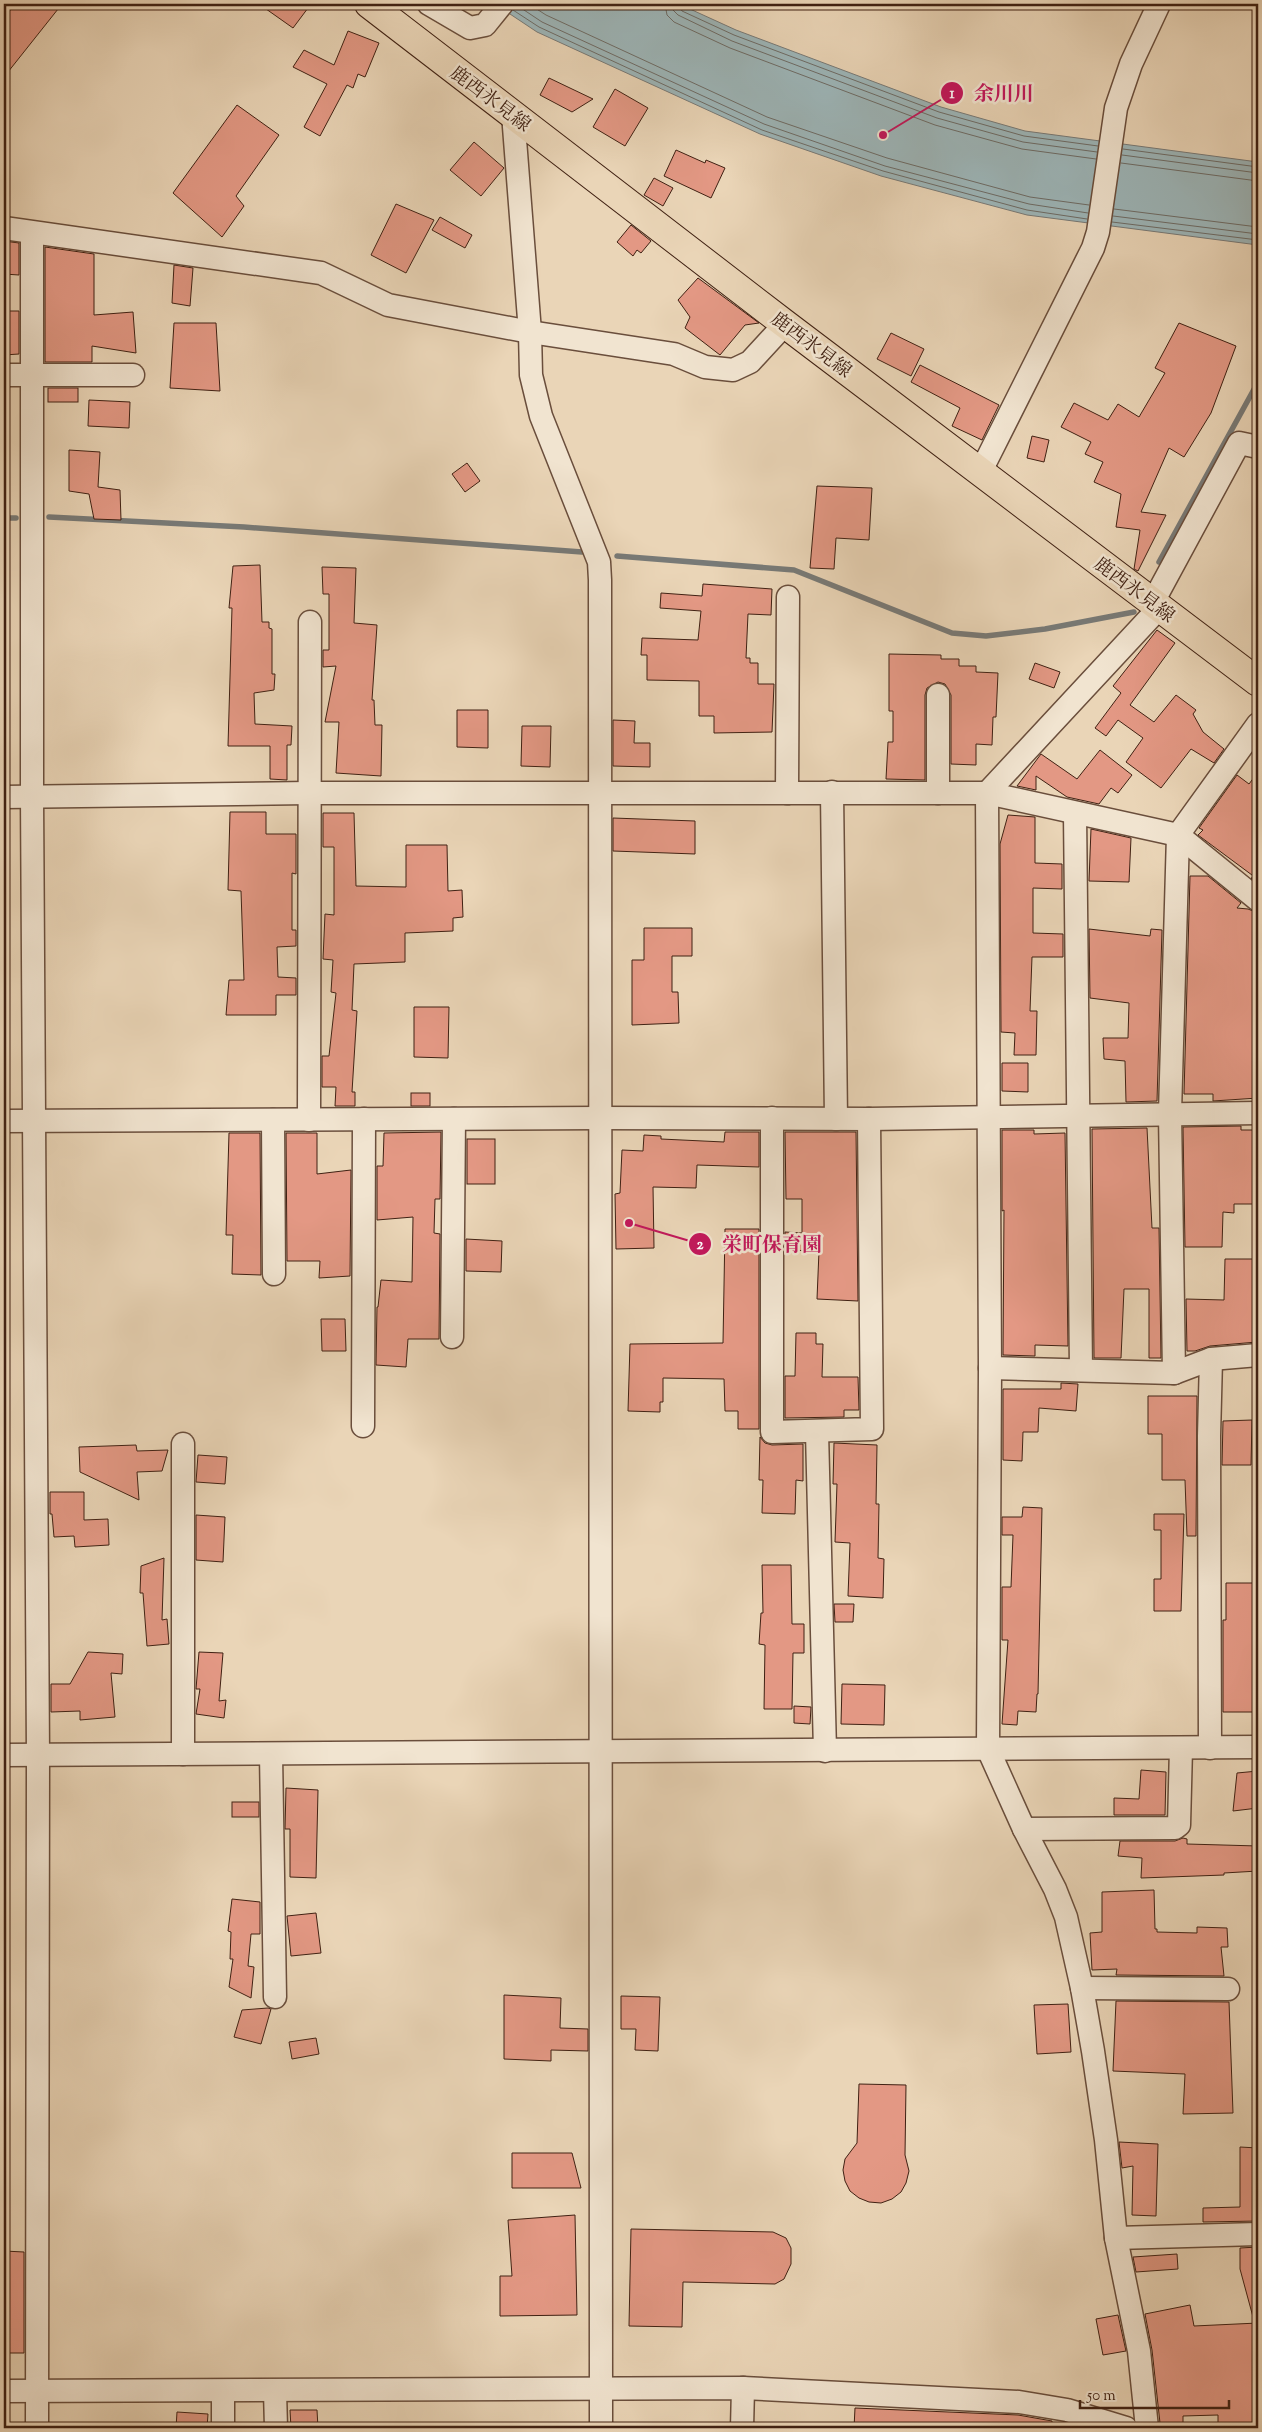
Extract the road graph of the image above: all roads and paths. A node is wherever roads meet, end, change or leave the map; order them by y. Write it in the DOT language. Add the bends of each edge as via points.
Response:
graph roads {
  1 [pos="429,4"];
  2 [pos="1159,4"];
  3 [pos="377,6"];
  4 [pos="498,10"];
  5 [pos="513,114"];
  6 [pos="4,228"];
  7 [pos="32,233"];
  8 [pos="785,324"];
  9 [pos="530,332"];
  10 [pos="4,375"];
  11 [pos="32,375"];
  12 [pos="133,375"];
  13 [pos="1258,447"];
  14 [pos="981,471"];
  15 [pos="788,598"];
  16 [pos="1156,605"];
  17 [pos="310,622"];
  18 [pos="1258,682"];
  19 [pos="938,695"];
  20 [pos="1258,724"];
  21 [pos="601,792"];
  22 [pos="787,792"];
  23 [pos="832,792"];
  24 [pos="938,792"];
  25 [pos="309,793"];
  26 [pos="987,793"];
  27 [pos="4,797"];
  28 [pos="32,797"];
  29 [pos="1075,813"];
  30 [pos="1178,835"];
  31 [pos="1258,900"];
  32 [pos="1170,1113"];
  33 [pos="1258,1113"];
  34 [pos="1078,1116"];
  35 [pos="987,1117"];
  36 [pos="599,1118"];
  37 [pos="772,1118"];
  38 [pos="836,1118"];
  39 [pos="364,1119"];
  40 [pos="454,1119"];
  41 [pos="869,1119"];
  42 [pos="273,1120"];
  43 [pos="309,1120"];
  44 [pos="4,1121"];
  45 [pos="35,1122"];
  46 [pos="274,1274"];
  47 [pos="452,1337"];
  48 [pos="1258,1355"];
  49 [pos="1211,1359"];
  50 [pos="990,1368"];
  51 [pos="1081,1370"];
  52 [pos="1174,1373"];
  53 [pos="363,1426"];
  54 [pos="818,1432"];
  55 [pos="183,1444"];
  56 [pos="1258,1747"];
  57 [pos="1180,1748"];
  58 [pos="1210,1748"];
  59 [pos="988,1749"];
  60 [pos="825,1751"];
  61 [pos="601,1752"];
  62 [pos="183,1754"];
  63 [pos="271,1754"];
  64 [pos="4,1755"];
  65 [pos="38,1755"];
  66 [pos="1024,1829"];
  67 [pos="1082,1988"];
  68 [pos="1228,1989"];
  69 [pos="275,1997"];
  70 [pos="1258,2234"];
  71 [pos="1116,2238"];
  72 [pos="742,2388"];
  73 [pos="601,2390"];
  74 [pos="4,2391"];
  75 [pos="37,2391"];
  76 [pos="223,2391"];
  77 [pos="275,2391"];
  78 [pos="37,2428"];
  79 [pos="223,2428"];
  80 [pos="276,2428"];
  81 [pos="601,2428"];
  82 [pos="742,2428"];
  83 [pos="1126,2428"];
  84 [pos="1147,2428"];
  1 -- 4 [label="street" via="470,28 485,25"];
  2 -- 14 [label="street" via="1130,64 1116,108 1093,248"];
  3 -- 5 [label="main road, 鹿西氷見線"];
  5 -- 8 [label="main road, 鹿西氷見線"];
  5 -- 9 [label="street"];
  6 -- 7 [label="street"];
  7 -- 9 [label="street" via="321,273 388,305"];
  7 -- 11 [label="street"];
  8 -- 9 [label="street" via="750,362 733,370 705,367 674,354"];
  8 -- 14 [label="main road, 鹿西氷見線"];
  9 -- 21 [label="street" via="531,375 541,416 599,562"];
  10 -- 11 [label="street"];
  11 -- 12 [label="street"];
  11 -- 28 [label="street"];
  13 -- 16 [label="street" via="1239,442"];
  14 -- 16 [label="main road, 鹿西氷見線"];
  15 -- 22 [label="street"];
  16 -- 18 [label="main road, 鹿西氷見線"];
  16 -- 26 [label="street"];
  17 -- 25 [label="street"];
  19 -- 24 [label="street"];
  20 -- 30 [label="street"];
  21 -- 22 [label="street"];
  21 -- 25 [label="street"];
  21 -- 36 [label="street"];
  22 -- 23 [label="street"];
  23 -- 24 [label="street"];
  23 -- 38 [label="street"];
  24 -- 26 [label="street"];
  25 -- 28 [label="street"];
  25 -- 43 [label="street"];
  26 -- 29 [label="street"];
  26 -- 35 [label="street"];
  27 -- 28 [label="street"];
  28 -- 45 [label="street"];
  29 -- 30 [label="street"];
  29 -- 34 [label="street"];
  30 -- 31 [label="street"];
  30 -- 32 [label="street"];
  32 -- 33 [label="street"];
  32 -- 34 [label="street"];
  32 -- 52 [label="street"];
  34 -- 35 [label="street"];
  34 -- 51 [label="street"];
  35 -- 41 [label="street"];
  35 -- 50 [label="street"];
  36 -- 37 [label="street"];
  36 -- 40 [label="street"];
  36 -- 61 [label="street"];
  37 -- 38 [label="street"];
  37 -- 54 [label="street" via="772,1432"];
  38 -- 41 [label="street"];
  39 -- 40 [label="street"];
  39 -- 43 [label="street"];
  39 -- 53 [label="street"];
  40 -- 47 [label="street"];
  41 -- 54 [label="street" via="872,1429"];
  42 -- 43 [label="street"];
  42 -- 45 [label="street"];
  42 -- 46 [label="street"];
  44 -- 45 [label="street"];
  45 -- 65 [label="street"];
  48 -- 49 [label="street"];
  49 -- 52 [label="street"];
  49 -- 58 [label="street"];
  50 -- 51 [label="street"];
  50 -- 59 [label="street"];
  51 -- 52 [label="street"];
  54 -- 60 [label="street"];
  55 -- 62 [label="street"];
  56 -- 58 [label="street"];
  57 -- 58 [label="street"];
  57 -- 59 [label="street"];
  57 -- 66 [label="street" via="1180,1825 1175,1828"];
  59 -- 60 [label="street"];
  59 -- 66 [label="street"];
  60 -- 61 [label="street"];
  61 -- 63 [label="street"];
  61 -- 73 [label="street"];
  62 -- 63 [label="street"];
  62 -- 65 [label="street"];
  63 -- 69 [label="street"];
  64 -- 65 [label="street"];
  65 -- 75 [label="street"];
  66 -- 67 [label="street" via="1066,1917"];
  67 -- 68 [label="street"];
  67 -- 71 [label="street" via="1106,2140"];
  70 -- 71 [label="street"];
  71 -- 84 [label="street" via="1139,2350"];
  72 -- 73 [label="street"];
  72 -- 82 [label="street"];
  72 -- 83 [label="street" via="1019,2402 1074,2412"];
  73 -- 77 [label="street"];
  73 -- 81 [label="street"];
  74 -- 75 [label="street"];
  75 -- 76 [label="street"];
  75 -- 78 [label="street"];
  76 -- 77 [label="street"];
  76 -- 79 [label="street"];
  77 -- 80 [label="street"];
}
